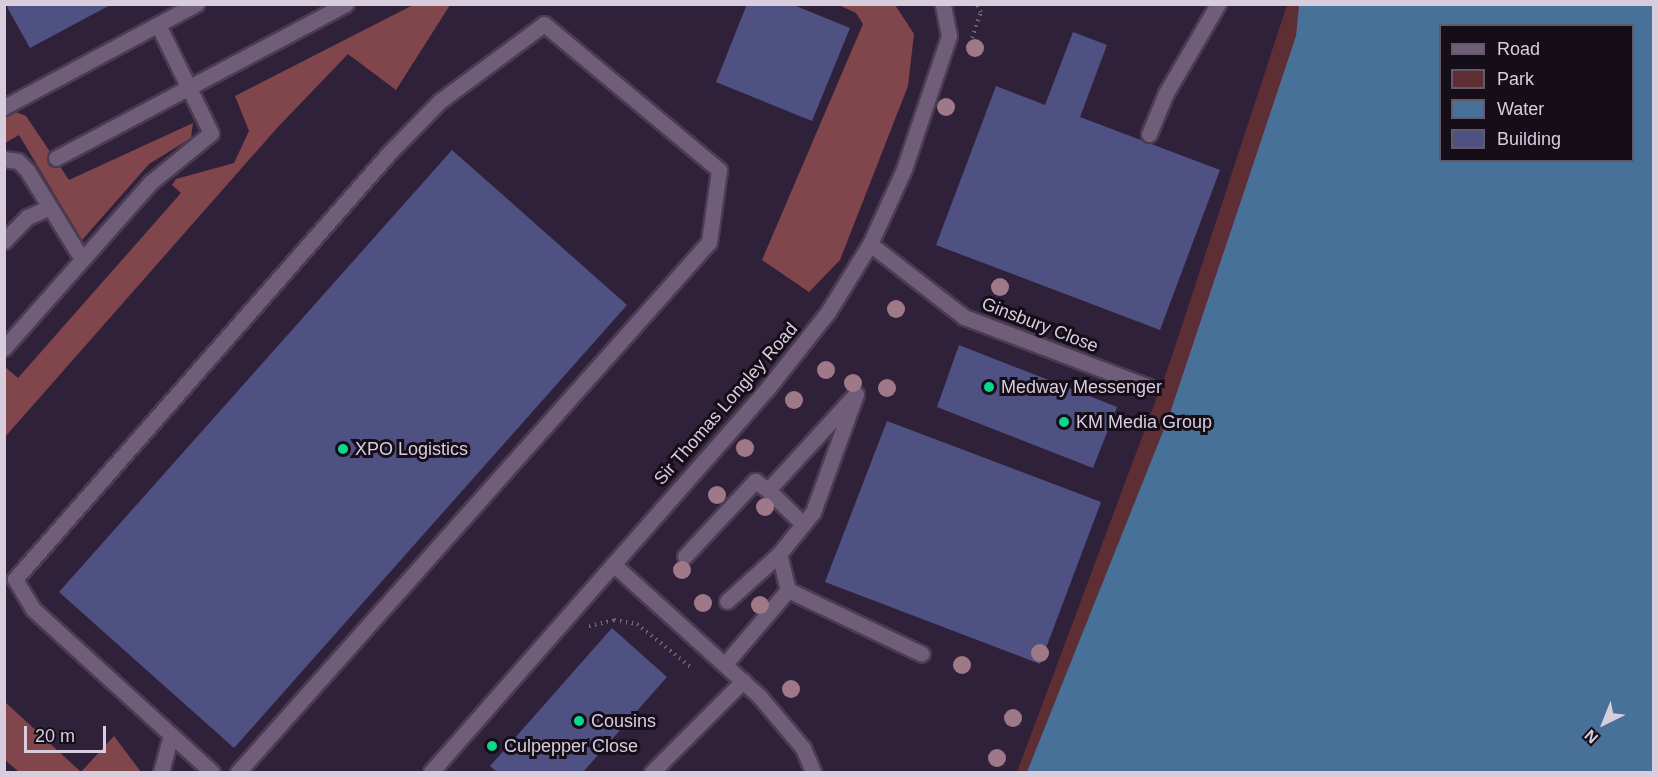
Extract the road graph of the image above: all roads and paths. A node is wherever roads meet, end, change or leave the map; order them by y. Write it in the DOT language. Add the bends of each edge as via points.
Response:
graph roads {
  1 [pos="196,4"];
  2 [pos="346,4"];
  3 [pos="943,4"];
  4 [pos="1218,4"];
  5 [pos="158,25"];
  6 [pos="190,87"];
  7 [pos="4,107"];
  8 [pos="1149,134"];
  9 [pos="56,158"];
  10 [pos="4,159"];
  11 [pos="48,208"];
  12 [pos="4,241"];
  13 [pos="870,244"];
  14 [pos="82,259"];
  15 [pos="4,348"];
  16 [pos="1147,386"];
  17 [pos="768,490"];
  18 [pos="804,524"];
  19 [pos="779,554"];
  20 [pos="685,556"];
  21 [pos="613,564"];
  22 [pos="788,590"];
  23 [pos="727,601"];
  24 [pos="581,631"];
  25 [pos="922,654"];
  26 [pos="725,664"];
  27 [pos="700,675"];
  28 [pos="743,681"];
  29 [pos="171,735"];
  30 [pos="161,772"];
  31 [pos="212,772"];
  32 [pos="238,772"];
  33 [pos="431,772"];
  34 [pos="652,772"];
  35 [pos="813,772"];
  1 -- 5 [label="street"];
  2 -- 6 [label="street"];
  3 -- 13 [label="street, Sir Thomas Longley Road" via="949,36 904,169"];
  4 -- 8 [label="street" via="1166,93"];
  5 -- 6 [label="street"];
  5 -- 7 [label="street"];
  6 -- 9 [label="street"];
  6 -- 14 [label="street" via="210,124 210,136 151,182"];
  10 -- 11 [label="street" via="18,161 27,170"];
  11 -- 12 [label="street" via="27,217"];
  11 -- 14 [label="street"];
  13 -- 16 [label="street, Ginsbury Close" via="964,317"];
  13 -- 21 [label="street, Sir Thomas Longley Road" via="798,353"];
  14 -- 15 [label="street"];
  17 -- 18 [label="street"];
  17 -- 18 [label="street" via="856,394 813,512"];
  17 -- 20 [label="street" via="755,481"];
  18 -- 19 [label="street"];
  19 -- 22 [label="street"];
  19 -- 23 [label="street"];
  21 -- 26 [label="street"];
  21 -- 33 [label="street, Sir Thomas Longley Road"];
  22 -- 25 [label="street"];
  22 -- 26 [label="street"];
  24 -- 27 [label="path" via="607,621 637,624"];
  26 -- 28 [label="street"];
  28 -- 34 [label="street"];
  28 -- 35 [label="street" via="803,748"];
  29 -- 30 [label="street"];
  29 -- 31 [label="street"];
  29 -- 32 [label="street" via="33,609 15,579 390,152 440,101 544,24 719,170 709,242"];
}
